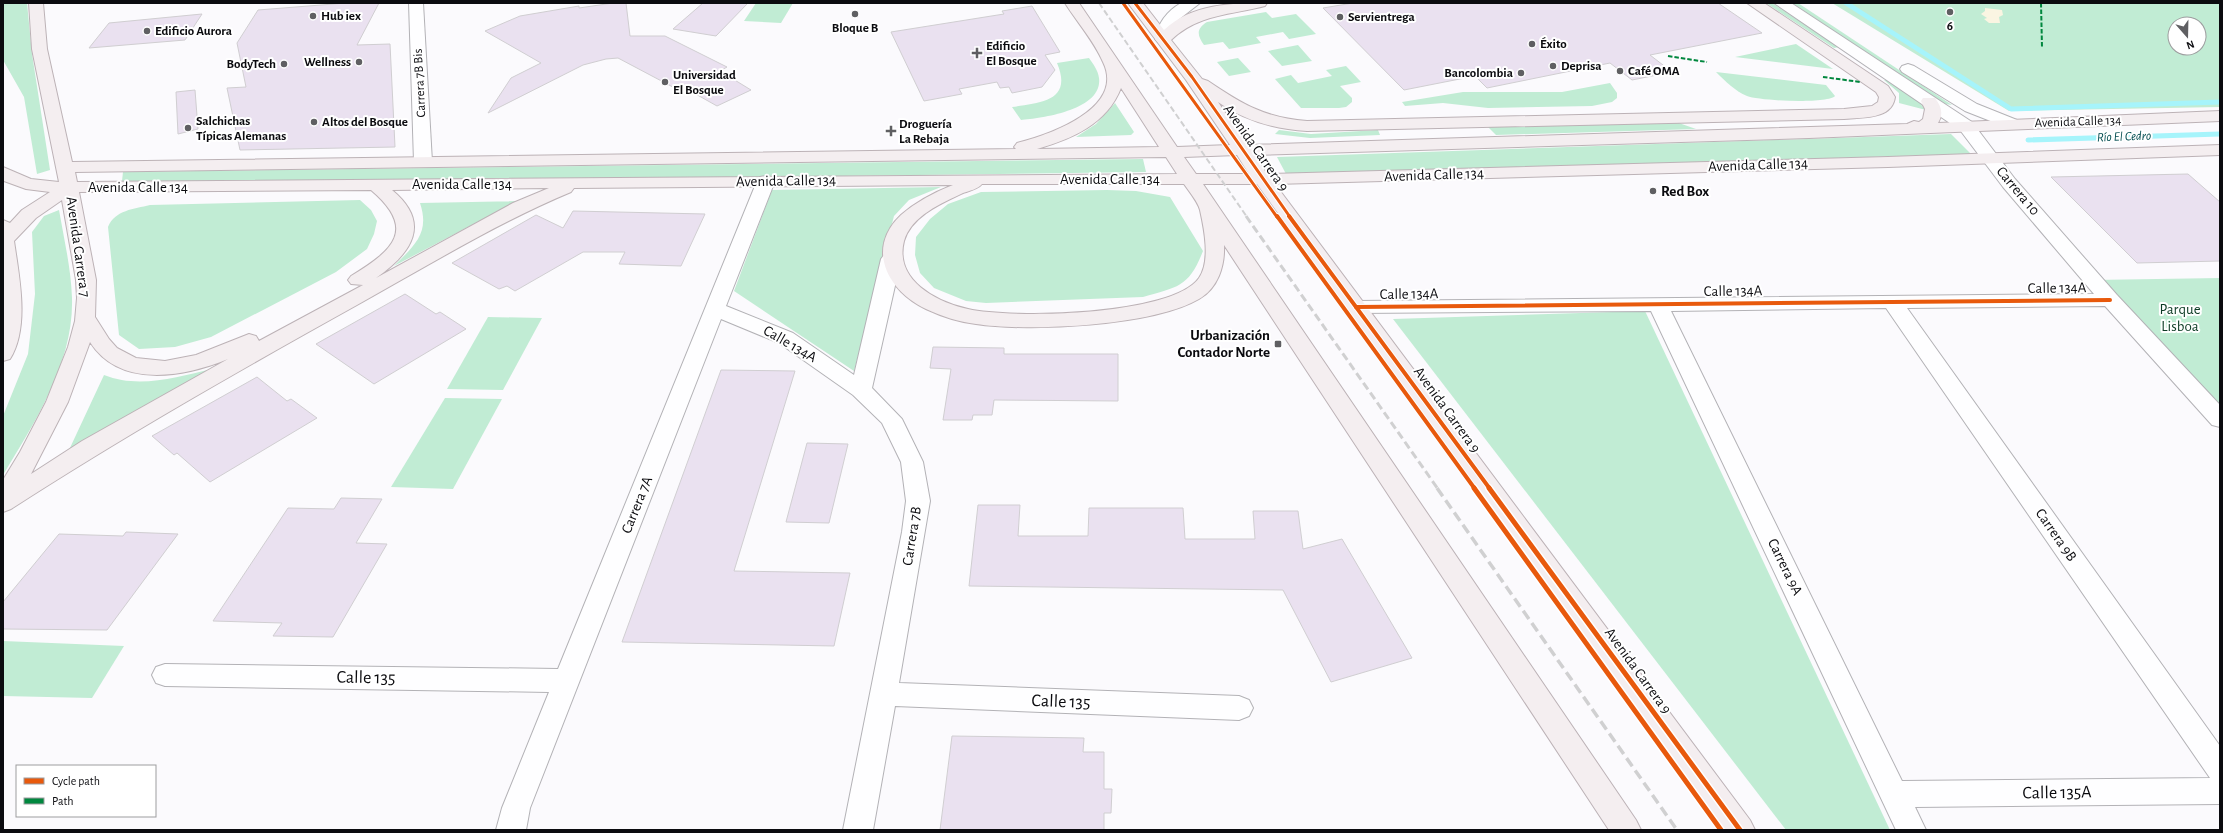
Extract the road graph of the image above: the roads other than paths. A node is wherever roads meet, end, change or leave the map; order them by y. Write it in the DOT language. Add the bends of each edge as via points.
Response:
graph roads {
  1 [pos="36,3"];
  2 [pos="416,3"];
  3 [pos="1072,3"];
  4 [pos="1135,3"];
  5 [pos="1193,3"];
  6 [pos="1754,3"];
  7 [pos="1782,3"];
  8 [pos="1806,3"];
  9 [pos="1252,4"];
  10 [pos="1162,39"];
  11 [pos="1832,55"];
  12 [pos="1112,64"];
  13 [pos="1890,75"];
  14 [pos="1192,77"];
  15 [pos="1929,101"];
  16 [pos="1844,114"];
  17 [pos="2220,116"];
  18 [pos="1676,118"];
  19 [pos="1476,123"];
  20 [pos="2011,124"];
  21 [pos="1966,126"];
  22 [pos="1922,128"];
  23 [pos="1809,133"];
  24 [pos="1396,145"];
  25 [pos="1242,150"];
  26 [pos="2220,150"];
  27 [pos="1174,152"];
  28 [pos="990,154"];
  29 [pos="2027,157"];
  30 [pos="1990,158"];
  31 [pos="423,162"];
  32 [pos="114,166"];
  33 [pos="65,167"];
  34 [pos="3,172"];
  35 [pos="987,179"];
  36 [pos="1192,179"];
  37 [pos="1262,179"];
  38 [pos="766,181"];
  39 [pos="584,183"];
  40 [pos="376,185"];
  41 [pos="69,187"];
  42 [pos="1208,203"];
  43 [pos="4,233"];
  44 [pos="891,259"];
  45 [pos="2110,300"];
  46 [pos="1892,302"];
  47 [pos="1658,304"];
  48 [pos="1356,307"];
  49 [pos="714,309"];
  50 [pos="86,318"];
  51 [pos="3,354"];
  52 [pos="861,390"];
  53 [pos="2220,419"];
  54 [pos="3,499"];
  55 [pos="3,503"];
  56 [pos="165,675"];
  57 [pos="567,681"];
  58 [pos="884,694"];
  59 [pos="1239,708"];
  60 [pos="2220,770"];
  61 [pos="2220,791"];
  62 [pos="1894,794"];
  63 [pos="511,830"];
  64 [pos="858,830"];
  65 [pos="1626,830"];
  66 [pos="1740,830"];
  67 [pos="1911,830"];
  1 -- 33 [label="main road, Avenida Carrera 7" via="40,51"];
  2 -- 31 [label="street, Carrera 7B Bis"];
  3 -- 12 [label="main road"];
  4 -- 10 [label="main road, Avenida Carrera 9"];
  5 -- 10 [label="street" via="1171,18 1164,28"];
  6 -- 11 [label="main road"];
  7 -- 13 [label="street, Carrera 10"];
  8 -- 20 [label="street" via="1961,104 1986,117"];
  9 -- 10 [label="main road" via="1194,16 1170,30"];
  10 -- 14 [label="main road, Avenida Carrera 9"];
  11 -- 13 [label="main road"];
  11 -- 16 [label="main road" via="1882,88 1887,97 1886,104 1876,111"];
  12 -- 27 [label="main road"];
  12 -- 28 [label="main road" via="1114,84 1108,98 1097,112 1081,125 1031,145"];
  13 -- 15 [label="street, Carrera 10"];
  14 -- 19 [label="main road" via="1240,110 1276,123 1327,127"];
  14 -- 25 [label="main road, Avenida Carrera 9"];
  15 -- 21 [label="street, Carrera 10"];
  15 -- 22 [label="main road" via="1934,118"];
  16 -- 18 [label="main road"];
  16 -- 22 [label="main road"];
  17 -- 20 [label="main road, Avenida Calle 134"];
  18 -- 19 [label="main road"];
  18 -- 23 [label="main road"];
  19 -- 24 [label="main road"];
  20 -- 21 [label="main road, Avenida Calle 134"];
  21 -- 22 [label="main road, Avenida Calle 134"];
  21 -- 29 [label="main road"];
  21 -- 30 [label="street, Carrera 10"];
  22 -- 23 [label="main road, Avenida Calle 134"];
  23 -- 24 [label="main road, Avenida Calle 134"];
  24 -- 25 [label="main road, Avenida Calle 134"];
  25 -- 27 [label="main road, Avenida Calle 134"];
  25 -- 37 [label="main road, Avenida Carrera 9"];
  26 -- 29 [label="main road, Avenida Calle 134"];
  27 -- 28 [label="main road, Avenida Calle 134"];
  27 -- 36 [label="main road"];
  28 -- 31 [label="main road, Avenida Calle 134"];
  29 -- 30 [label="main road, Avenida Calle 134"];
  30 -- 37 [label="main road, Avenida Calle 134"];
  30 -- 45 [label="street, Carrera 10"];
  31 -- 32 [label="main road, Avenida Calle 134"];
  32 -- 33 [label="main road, Avenida Calle 134"];
  32 -- 41 [label="main road"];
  33 -- 41 [label="main road, Avenida Carrera 7"];
  34 -- 41 [label="main road, Avenida Calle 134" via="26,185"];
  35 -- 36 [label="main road, Avenida Calle 134"];
  35 -- 38 [label="main road, Avenida Calle 134"];
  35 -- 44 [label="main road" via="942,196 907,220 899,231"];
  36 -- 37 [label="main road, Avenida Calle 134"];
  36 -- 42 [label="main road"];
  37 -- 48 [label="main road, Avenida Carrera 9"];
  38 -- 39 [label="main road, Avenida Calle 134"];
  38 -- 49 [label="street, Carrera 7A"];
  39 -- 40 [label="main road, Avenida Calle 134"];
  39 -- 55 [label="main road" via="532,200 477,230 90,447"];
  40 -- 41 [label="main road, Avenida Calle 134"];
  40 -- 50 [label="main road" via="397,204 407,225 402,244 396,253 366,276 246,343 191,364 149,367 130,365 114,357 104,347"];
  41 -- 43 [label="main road"];
  41 -- 50 [label="main road, Avenida Carrera 7" via="85,278"];
  42 -- 44 [label="main road" via="1215,256 1214,267 1207,283 1196,293 1165,307 1124,315 1052,319 979,318 943,309 914,294 901,280"];
  42 -- 65 [label="main road"];
  43 -- 51 [label="main road" via="11,288 11,322"];
  44 -- 52 [label="street"];
  45 -- 46 [label="street, Calle 134A"];
  45 -- 53 [label="street, Carrera 10"];
  46 -- 47 [label="street, Calle 134A"];
  46 -- 60 [label="street, Carrera 9B"];
  47 -- 48 [label="street, Calle 134A"];
  47 -- 62 [label="street, Carrera 9A"];
  48 -- 66 [label="main road, Avenida Carrera 9"];
  49 -- 52 [label="street, Calle 134A" via="786,338"];
  49 -- 57 [label="street, Carrera 7A"];
  50 -- 54 [label="main road, Avenida Carrera 7" via="61,391"];
  52 -- 58 [label="street, Carrera 7B" via="891,419 912,462 918,502"];
  56 -- 57 [label="street, Calle 135"];
  57 -- 63 [label="street, Carrera 7A" via="516,808"];
  58 -- 59 [label="street, Calle 135"];
  58 -- 64 [label="street, Carrera 7B"];
  61 -- 62 [label="street, Calle 135A"];
  62 -- 67 [label="street, Carrera 9A"];
}
